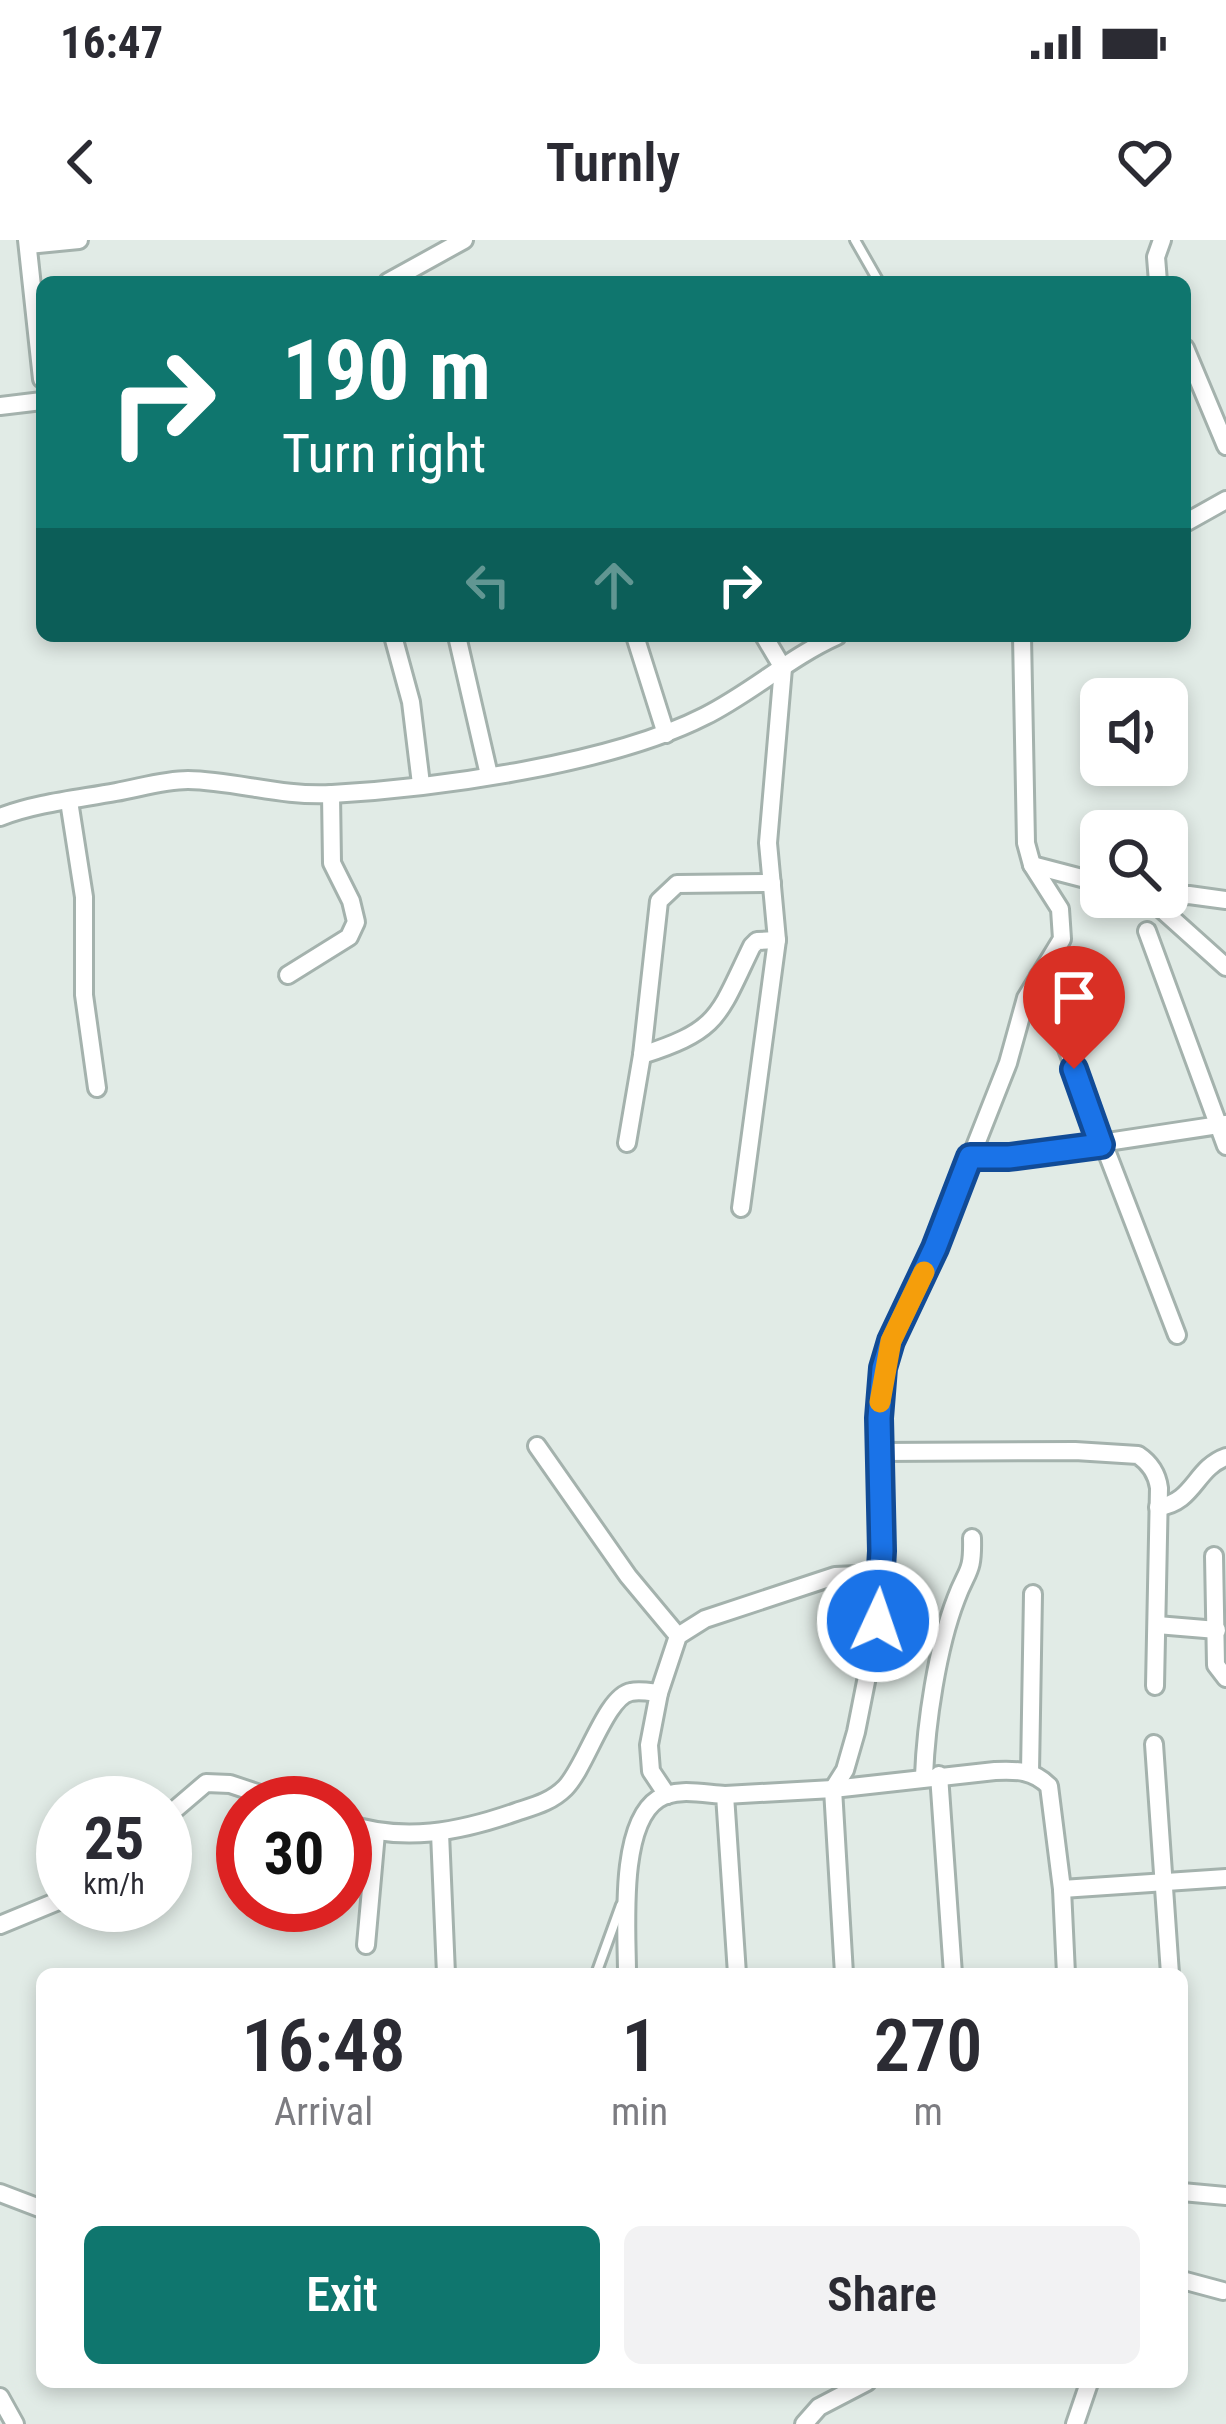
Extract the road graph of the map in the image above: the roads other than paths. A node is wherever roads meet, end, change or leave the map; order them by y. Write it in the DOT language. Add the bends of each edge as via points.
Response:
graph roads {
  1 [pos="79,240"];
  2 [pos="464,240"];
  3 [pos="855,240"];
  4 [pos="1162,240"];
  5 [pos="27,243"];
  6 [pos="399,276"];
  7 [pos="876,276"];
  8 [pos="1158,276"];
  9 [pos="36,325"];
  10 [pos="1191,362"];
  11 [pos="36,401"];
  12 [pos="0,406"];
  13 [pos="1226,446"];
  14 [pos="1226,500"];
  15 [pos="1191,520"];
  16 [pos="395,642"];
  17 [pos="458,642"];
  18 [pos="637,642"];
  19 [pos="768,642"];
  20 [pos="823,642"];
  21 [pos="1022,642"];
  22 [pos="783,668"];
  23 [pos="667,734"];
  24 [pos="489,775"];
  25 [pos="421,784"];
  26 [pos="331,794"];
  27 [pos="69,801"];
  28 [pos="0,817"];
  29 [pos="1032,865"];
  30 [pos="1080,878"];
  31 [pos="772,883"];
  32 [pos="1188,895"];
  33 [pos="1226,900"];
  34 [pos="1172,918"];
  35 [pos="1147,931"];
  36 [pos="777,940"];
  37 [pos="1226,967"];
  38 [pos="288,976"];
  39 [pos="1039,976"];
  40 [pos="642,1054"];
  41 [pos="97,1088"];
  42 [pos="1222,1125"];
  43 [pos="627,1143"];
  44 [pos="1101,1145"];
  45 [pos="1226,1146"];
  46 [pos="970,1157"];
  47 [pos="742,1208"];
  48 [pos="1178,1335"];
  49 [pos="537,1445"];
  50 [pos="879,1453"];
  51 [pos="1226,1457"];
  52 [pos="1158,1507"];
  53 [pos="972,1538"];
  54 [pos="1214,1556"];
  55 [pos="880,1574"];
  56 [pos="1033,1594"];
  57 [pos="1156,1625"];
  58 [pos="1217,1630"];
  59 [pos="678,1636"];
  60 [pos="1226,1678"];
  61 [pos="1156,1686"];
  62 [pos="659,1693"];
  63 [pos="1154,1744"];
  64 [pos="1030,1772"];
  65 [pos="931,1776"];
  66 [pos="832,1789"];
  67 [pos="668,1795"];
  68 [pos="725,1795"];
  69 [pos="372,1832"];
  70 [pos="376,1833"];
  71 [pos="440,1834"];
  72 [pos="1226,1878"];
  73 [pos="1162,1882"];
  74 [pos="628,1886"];
  75 [pos="1062,1889"];
  76 [pos="36,1910"];
  77 [pos="0,1925"];
  78 [pos="366,1945"];
  79 [pos="446,1968"];
  80 [pos="598,1968"];
  81 [pos="627,1968"];
  82 [pos="737,1968"];
  83 [pos="844,1968"];
  84 [pos="952,1968"];
  85 [pos="1066,1968"];
  86 [pos="1169,1968"];
  87 [pos="0,2193"];
  88 [pos="1188,2193"];
  89 [pos="1226,2197"];
  90 [pos="36,2207"];
  91 [pos="1188,2282"];
  92 [pos="1223,2291"];
  93 [pos="855,2388"];
  94 [pos="1087,2388"];
  95 [pos="0,2397"];
  96 [pos="15,2424"];
  97 [pos="804,2424"];
  98 [pos="1075,2424"];
  1 -- 5 [label="street"];
  2 -- 6 [label="street"];
  3 -- 7 [label="lane"];
  4 -- 8 [label="street"];
  5 -- 9 [label="street"];
  10 -- 13 [label="street"];
  11 -- 12 [label="street"];
  14 -- 15 [label="street"];
  16 -- 25 [label="street"];
  17 -- 24 [label="street"];
  18 -- 23 [label="street"];
  19 -- 22 [label="street"];
  20 -- 22 [label="street"];
  21 -- 29 [label="street"];
  22 -- 23 [label="street"];
  22 -- 31 [label="street" via="768,843"];
  23 -- 24 [label="street"];
  24 -- 25 [label="street"];
  25 -- 26 [label="street"];
  26 -- 27 [label="street" via="182,780"];
  26 -- 38 [label="street" via="332,863 356,922 349,937"];
  27 -- 28 [label="street"];
  27 -- 41 [label="street"];
  29 -- 30 [label="street"];
  29 -- 39 [label="street" via="1063,927 1059,949"];
  31 -- 36 [label="street"];
  31 -- 40 [label="street" via="677,884 666,891"];
  32 -- 33 [label="street"];
  34 -- 37 [label="street"];
  35 -- 42 [label="street"];
  36 -- 40 [label="street" via="752,946 711,1024"];
  36 -- 47 [label="street"];
  39 -- 44 [label="street"];
  39 -- 46 [label="street"];
  40 -- 43 [label="street"];
  42 -- 44 [label="street"];
  42 -- 45 [label="street"];
  44 -- 46 [label="street"];
  44 -- 48 [label="street"];
  46 -- 50 [label="street" via="886,1354"];
  49 -- 59 [label="street"];
  50 -- 52 [label="street" via="1138,1455 1158,1480"];
  50 -- 55 [label="street"];
  51 -- 52 [label="street" via="1203,1471 1186,1497"];
  52 -- 57 [label="street"];
  53 -- 65 [label="street" via="973,1570 956,1599 926,1721"];
  54 -- 58 [label="street"];
  55 -- 59 [label="street" via="835,1576 705,1619"];
  55 -- 66 [label="street" via="860,1714"];
  56 -- 64 [label="street"];
  57 -- 58 [label="street"];
  57 -- 61 [label="street"];
  58 -- 60 [label="street" via="1216,1665"];
  59 -- 62 [label="street"];
  62 -- 67 [label="street" via="651,1771"];
  62 -- 71 [label="street" via="628,1692 614,1701 593,1746 550,1800"];
  63 -- 73 [label="street"];
  64 -- 65 [label="street"];
  64 -- 75 [label="street" via="1049,1786"];
  65 -- 66 [label="street"];
  65 -- 84 [label="street"];
  66 -- 68 [label="street"];
  66 -- 83 [label="street"];
  67 -- 68 [label="street"];
  67 -- 74 [label="street" via="641,1822"];
  68 -- 82 [label="street"];
  69 -- 70 [label="street"];
  70 -- 71 [label="street"];
  70 -- 78 [label="street"];
  71 -- 79 [label="street"];
  72 -- 73 [label="street"];
  73 -- 75 [label="street"];
  73 -- 86 [label="street"];
  74 -- 80 [label="lane"];
  74 -- 81 [label="street"];
  75 -- 85 [label="street"];
  76 -- 77 [label="street"];
  87 -- 90 [label="street"];
  88 -- 89 [label="street"];
  91 -- 92 [label="street"];
  93 -- 97 [label="street"];
  94 -- 98 [label="street"];
  95 -- 96 [label="street"];
}
